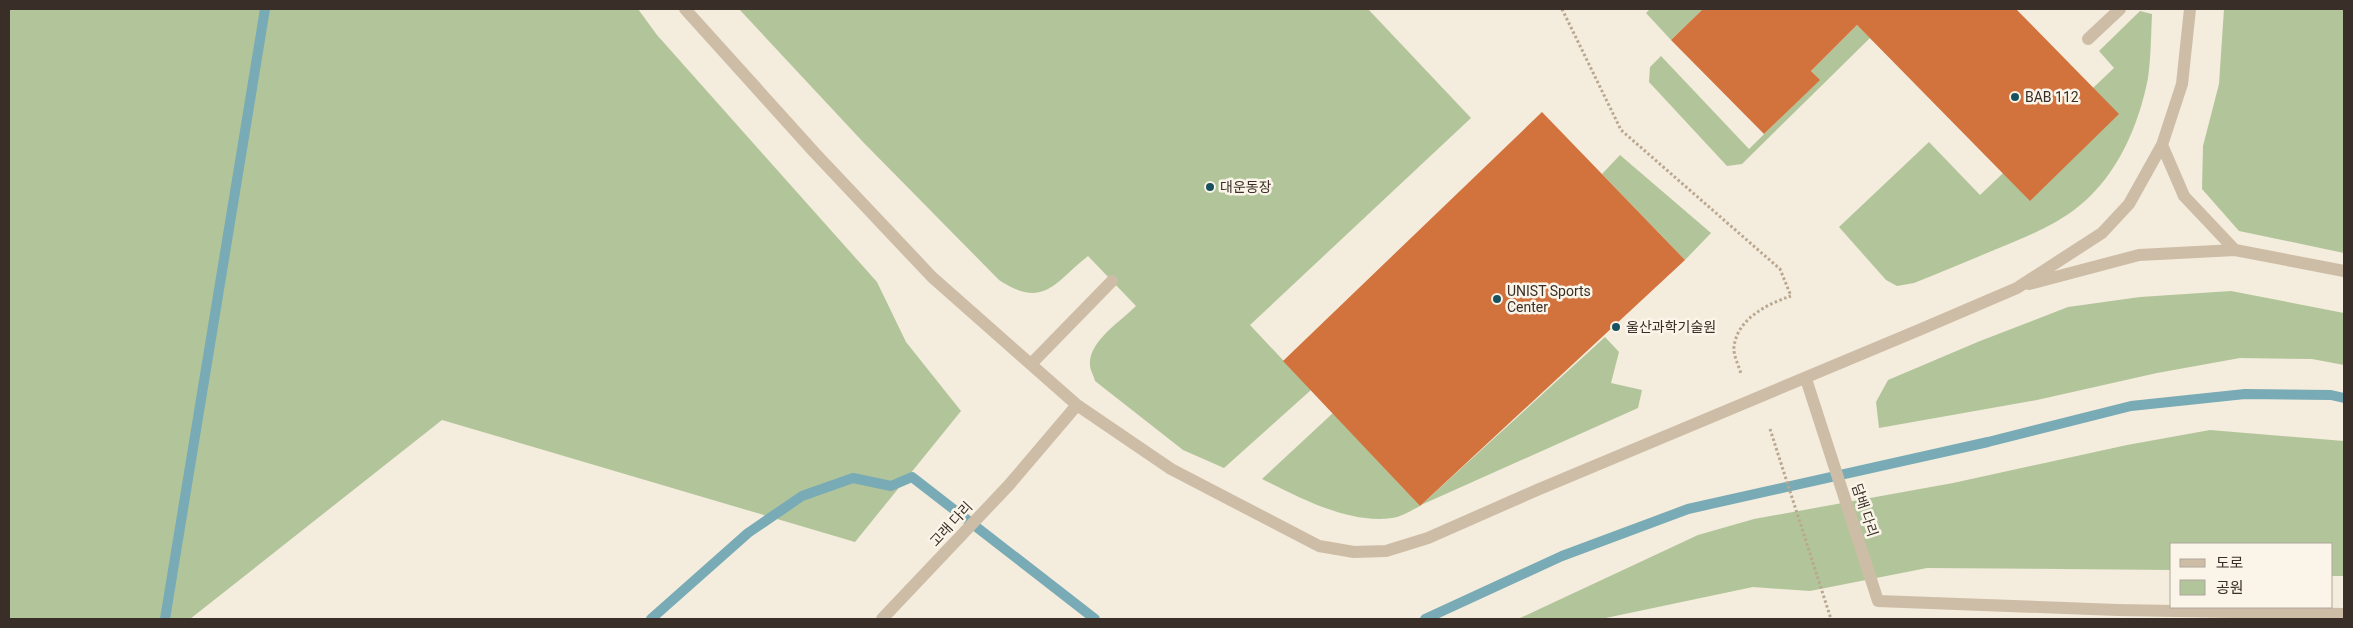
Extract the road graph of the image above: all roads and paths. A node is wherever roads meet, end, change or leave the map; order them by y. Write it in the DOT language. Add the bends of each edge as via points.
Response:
graph roads {
  1 [pos="686,9"];
  2 [pos="1562,9"];
  3 [pos="2120,9"];
  4 [pos="2190,9"];
  5 [pos="2088,39"];
  6 [pos="2162,145"];
  7 [pos="2236,250"];
  8 [pos="2344,271"];
  9 [pos="1112,281"];
  10 [pos="2017,288"];
  11 [pos="1030,364"];
  12 [pos="1741,374"];
  13 [pos="1806,379"];
  14 [pos="1078,405"];
  15 [pos="1770,429"];
  16 [pos="2344,614"];
  17 [pos="882,619"];
  18 [pos="1831,619"];
  1 -- 11 [label="street" via="814,152 932,276"];
  2 -- 12 [label="path" via="1621,130 1780,269 1791,296 1764,307 1749,318 1738,334 1733,348"];
  3 -- 5 [label="street"];
  4 -- 6 [label="street" via="2182,84"];
  6 -- 7 [label="street" via="2184,196"];
  6 -- 10 [label="street" via="2129,204 2102,233"];
  7 -- 8 [label="street"];
  7 -- 10 [label="street" via="2139,255"];
  9 -- 11 [label="street"];
  10 -- 13 [label="street"];
  11 -- 14 [label="street"];
  13 -- 14 [label="street" via="1428,538 1386,551 1370,552 1319,546 1171,469"];
  13 -- 16 [label="street, 담배 다리" via="1878,600 2117,610"];
  14 -- 17 [label="street, 고래 다리" via="1009,485"];
  15 -- 18 [label="path"];
}
